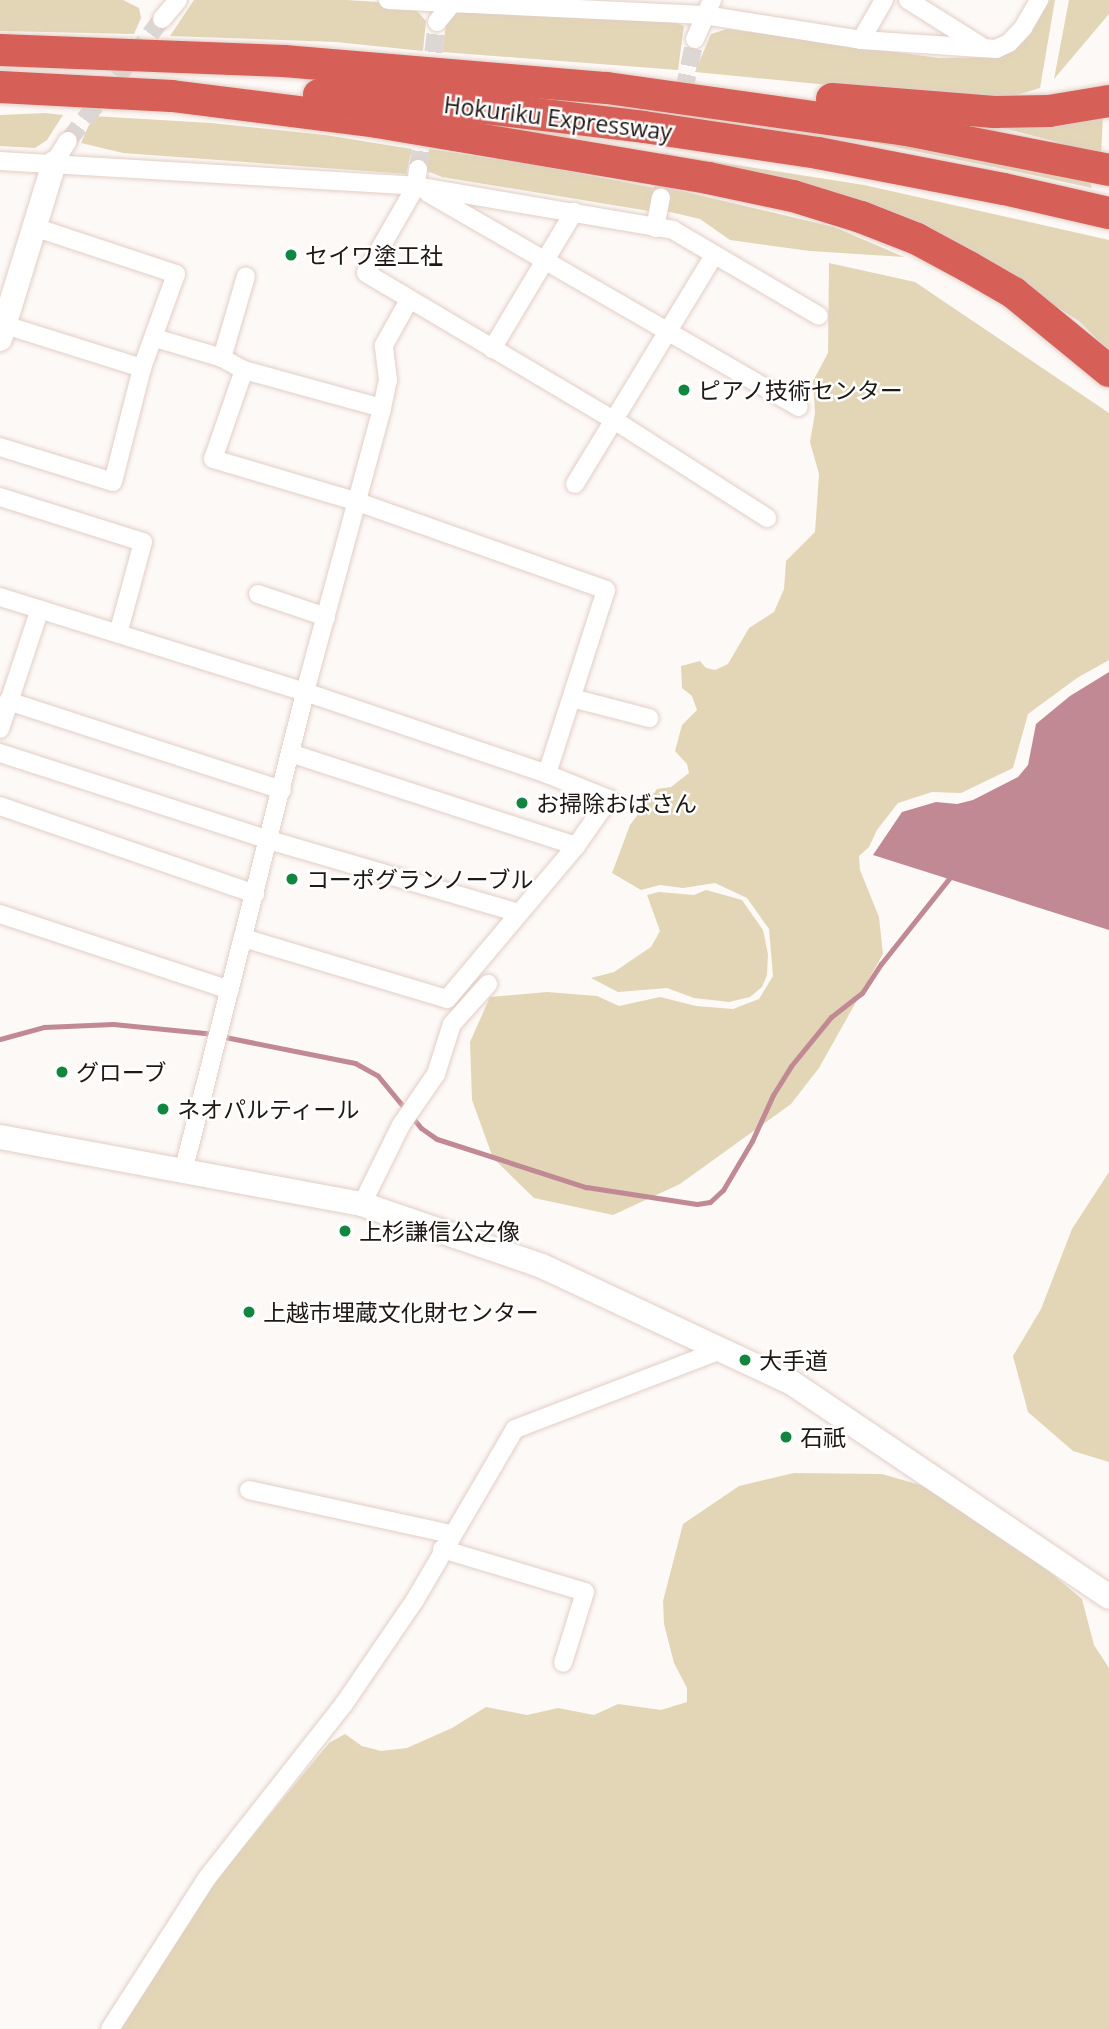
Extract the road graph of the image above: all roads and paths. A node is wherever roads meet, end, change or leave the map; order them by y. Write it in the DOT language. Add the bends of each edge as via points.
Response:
graph roads {
  1 [pos="178,0"];
  2 [pos="388,0"];
  3 [pos="680,0"];
  4 [pos="884,0"];
  5 [pos="908,0"];
  6 [pos="1039,0"];
  7 [pos="453,1"];
  8 [pos="708,8"];
  9 [pos="162,19"];
  10 [pos="437,22"];
  11 [pos="695,39"];
  12 [pos="861,40"];
  13 [pos="984,48"];
  14 [pos="0,50"];
  15 [pos="464,75"];
  16 [pos="0,80"];
  17 [pos="0,87"];
  18 [pos="1109,102"];
  19 [pos="68,141"];
  20 [pos="0,161"];
  21 [pos="54,163"];
  22 [pos="1109,170"];
  23 [pos="417,178"];
  24 [pos="661,198"];
  25 [pos="574,212"];
  26 [pos="1109,213"];
  27 [pos="34,227"];
  28 [pos="654,228"];
  29 [pos="714,255"];
  30 [pos="547,261"];
  31 [pos="246,276"];
  32 [pos="409,300"];
  33 [pos="819,316"];
  34 [pos="669,331"];
  35 [pos="2,332"];
  36 [pos="155,338"];
  37 [pos="492,349"];
  38 [pos="222,358"];
  39 [pos="142,368"];
  40 [pos="244,370"];
  41 [pos="1109,371"];
  42 [pos="799,407"];
  43 [pos="382,408"];
  44 [pos="614,420"];
  45 [pos="0,447"];
  46 [pos="575,484"];
  47 [pos="0,497"];
  48 [pos="355,501"];
  49 [pos="767,518"];
  50 [pos="258,594"];
  51 [pos="0,597"];
  52 [pos="40,610"];
  53 [pos="326,617"];
  54 [pos="118,634"];
  55 [pos="305,692"];
  56 [pos="572,698"];
  57 [pos="8,701"];
  58 [pos="649,718"];
  59 [pos="0,729"];
  60 [pos="0,753"];
  61 [pos="290,753"];
  62 [pos="547,774"];
  63 [pos="282,790"];
  64 [pos="0,806"];
  65 [pos="269,840"];
  66 [pos="576,846"];
  67 [pos="255,894"];
  68 [pos="517,913"];
  69 [pos="0,914"];
  70 [pos="244,938"];
  71 [pos="488,984"];
  72 [pos="230,990"];
  73 [pos="0,1137"];
  74 [pos="183,1172"];
  75 [pos="362,1204"];
  76 [pos="723,1349"];
  77 [pos="250,1490"];
  78 [pos="447,1542"];
  79 [pos="1109,1597"];
  80 [pos="562,1662"];
  81 [pos="110,2029"];
  1 -- 9 [label="street"];
  2 -- 7 [label="street"];
  3 -- 8 [label="street"];
  4 -- 12 [label="street"];
  5 -- 13 [label="street"];
  6 -- 13 [label="street" via="1009,43"];
  7 -- 8 [label="street"];
  7 -- 10 [label="street"];
  8 -- 11 [label="street"];
  8 -- 12 [label="street"];
  12 -- 13 [label="street"];
  14 -- 15 [label="highway, Hokuriku Expressway" via="284,61"];
  15 -- 18 [label="highway" via="633,82 994,112 1049,111"];
  15 -- 22 [label="highway, Hokuriku Expressway" via="762,108 906,130"];
  16 -- 26 [label="highway, Hokuriku Expressway" via="300,93 477,107 818,153"];
  17 -- 41 [label="highway" via="172,96 377,122 793,196 861,216 969,267 1014,293"];
  19 -- 21 [label="street"];
  20 -- 21 [label="street"];
  21 -- 23 [label="street"];
  21 -- 27 [label="street"];
  23 -- 25 [label="street"];
  23 -- 30 [label="street"];
  23 -- 32 [label="street" via="366,273"];
  24 -- 28 [label="street"];
  25 -- 28 [label="street"];
  25 -- 30 [label="street"];
  27 -- 35 [label="street"];
  27 -- 36 [label="street" via="176,274"];
  28 -- 29 [label="street" via="673,230"];
  29 -- 33 [label="street"];
  29 -- 34 [label="street"];
  30 -- 34 [label="street"];
  30 -- 37 [label="street"];
  31 -- 38 [label="street"];
  32 -- 37 [label="street"];
  32 -- 43 [label="street" via="384,345 388,380"];
  34 -- 42 [label="street"];
  34 -- 44 [label="street"];
  35 -- 39 [label="street"];
  36 -- 38 [label="street"];
  36 -- 39 [label="street"];
  37 -- 44 [label="street"];
  38 -- 40 [label="street"];
  39 -- 45 [label="street" via="113,482"];
  40 -- 43 [label="street"];
  40 -- 48 [label="street" via="213,460"];
  43 -- 48 [label="street"];
  44 -- 46 [label="street"];
  44 -- 49 [label="street"];
  47 -- 54 [label="street" via="143,542"];
  48 -- 53 [label="street"];
  48 -- 56 [label="street" via="606,590"];
  50 -- 53 [label="street"];
  51 -- 52 [label="street"];
  52 -- 54 [label="street"];
  52 -- 57 [label="street"];
  53 -- 55 [label="street"];
  54 -- 55 [label="street"];
  55 -- 61 [label="street"];
  55 -- 62 [label="street"];
  56 -- 58 [label="street"];
  56 -- 62 [label="street"];
  57 -- 59 [label="street"];
  57 -- 63 [label="street"];
  60 -- 65 [label="street"];
  61 -- 63 [label="street"];
  61 -- 66 [label="street"];
  62 -- 66 [label="street" via="609,799"];
  63 -- 65 [label="street"];
  64 -- 67 [label="street"];
  65 -- 67 [label="street"];
  65 -- 68 [label="street"];
  66 -- 68 [label="street"];
  67 -- 70 [label="street"];
  68 -- 70 [label="street" via="447,999"];
  69 -- 72 [label="street"];
  70 -- 72 [label="street"];
  71 -- 75 [label="street" via="452,1024 436,1074 401,1125"];
  72 -- 74 [label="street"];
  73 -- 74 [label="street"];
  74 -- 75 [label="street"];
  75 -- 76 [label="street" via="542,1266"];
  76 -- 78 [label="street" via="515,1429"];
  76 -- 79 [label="street" via="792,1383"];
  77 -- 78 [label="street"];
  78 -- 80 [label="street" via="585,1592"];
  78 -- 81 [label="street" via="415,1600 344,1704 207,1878"];
}
